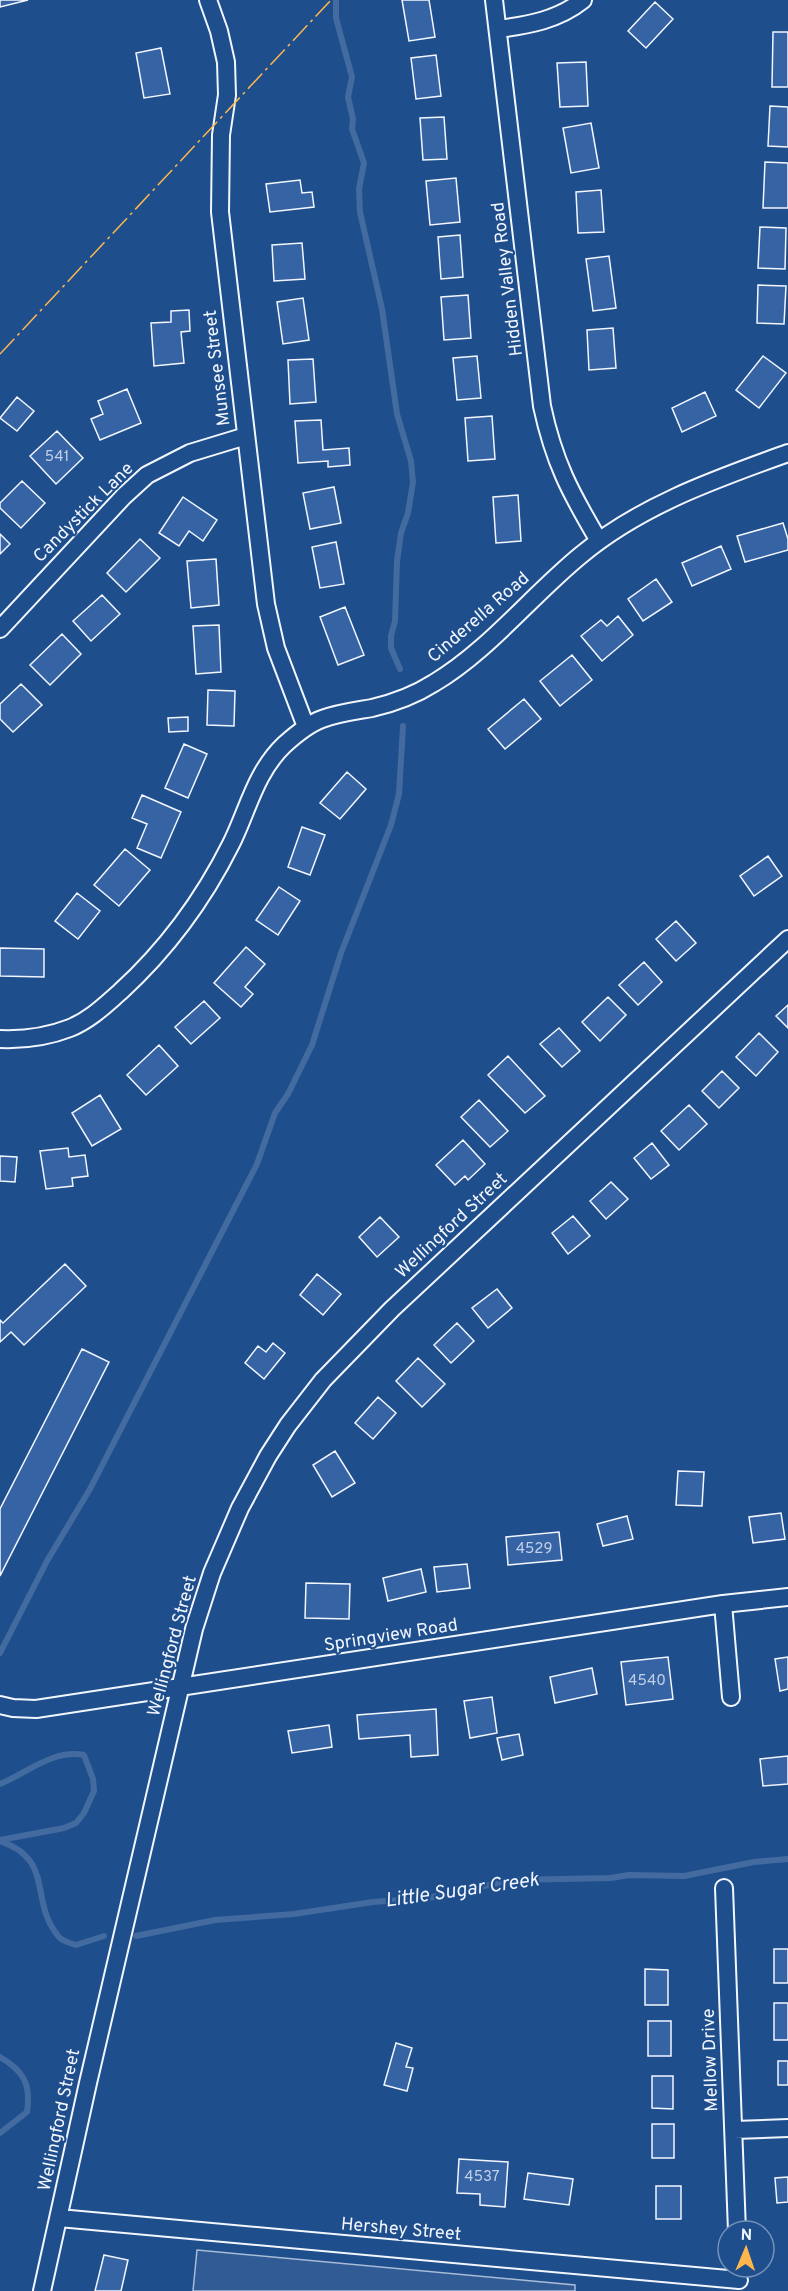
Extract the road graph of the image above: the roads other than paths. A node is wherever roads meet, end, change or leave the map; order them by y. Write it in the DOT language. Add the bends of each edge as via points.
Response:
graph roads {
  1 [pos="208,0"];
  2 [pos="494,0"];
  3 [pos="583,0"];
  4 [pos="498,29"];
  5 [pos="246,436"];
  6 [pos="788,453"];
  7 [pos="599,541"];
  8 [pos="0,629"];
  9 [pos="306,727"];
  10 [pos="788,939"];
  11 [pos="0,1040"];
  12 [pos="788,1597"];
  13 [pos="723,1604"];
  14 [pos="181,1686"];
  15 [pos="732,1697"];
  16 [pos="0,1705"];
  17 [pos="724,1888"];
  18 [pos="788,2128"];
  19 [pos="734,2130"];
  20 [pos="59,2218"];
  21 [pos="737,2219"];
  22 [pos="716,2277"];
  23 [pos="42,2291"];
  1 -- 5 [label="street, Munsee Street" via="226,62 220,212"];
  2 -- 4 [label="street, Hidden Valley Road"];
  3 -- 4 [label="street" via="557,16"];
  4 -- 7 [label="street, Hidden Valley Road" via="549,442 562,476"];
  5 -- 8 [label="street, Candystick Lane" via="183,456 147,475"];
  5 -- 9 [label="street, Munsee Street" via="266,604 276,648"];
  6 -- 7 [label="street, Cinderella Road" via="668,500"];
  7 -- 9 [label="street, Cinderella Road" via="462,665 433,684 408,697 335,715"];
  9 -- 11 [label="street, Cinderella Road" via="265,768 211,882 159,954 84,1021 43,1037"];
  10 -- 14 [label="street, Wellingford Street" via="392,1310 323,1380 283,1432 240,1508 208,1584"];
  12 -- 13 [label="street, Springview Road"];
  13 -- 14 [label="street, Springview Road"];
  13 -- 15 [label="street"];
  14 -- 16 [label="street, Springview Road" via="36,1709"];
  14 -- 20 [label="street, Wellingford Street"];
  17 -- 19 [label="street, Mellow Drive"];
  18 -- 19 [label="street"];
  19 -- 21 [label="street, Mellow Drive"];
  20 -- 22 [label="street, Hershey Street"];
  20 -- 23 [label="street, Wellingford Street"];
}
